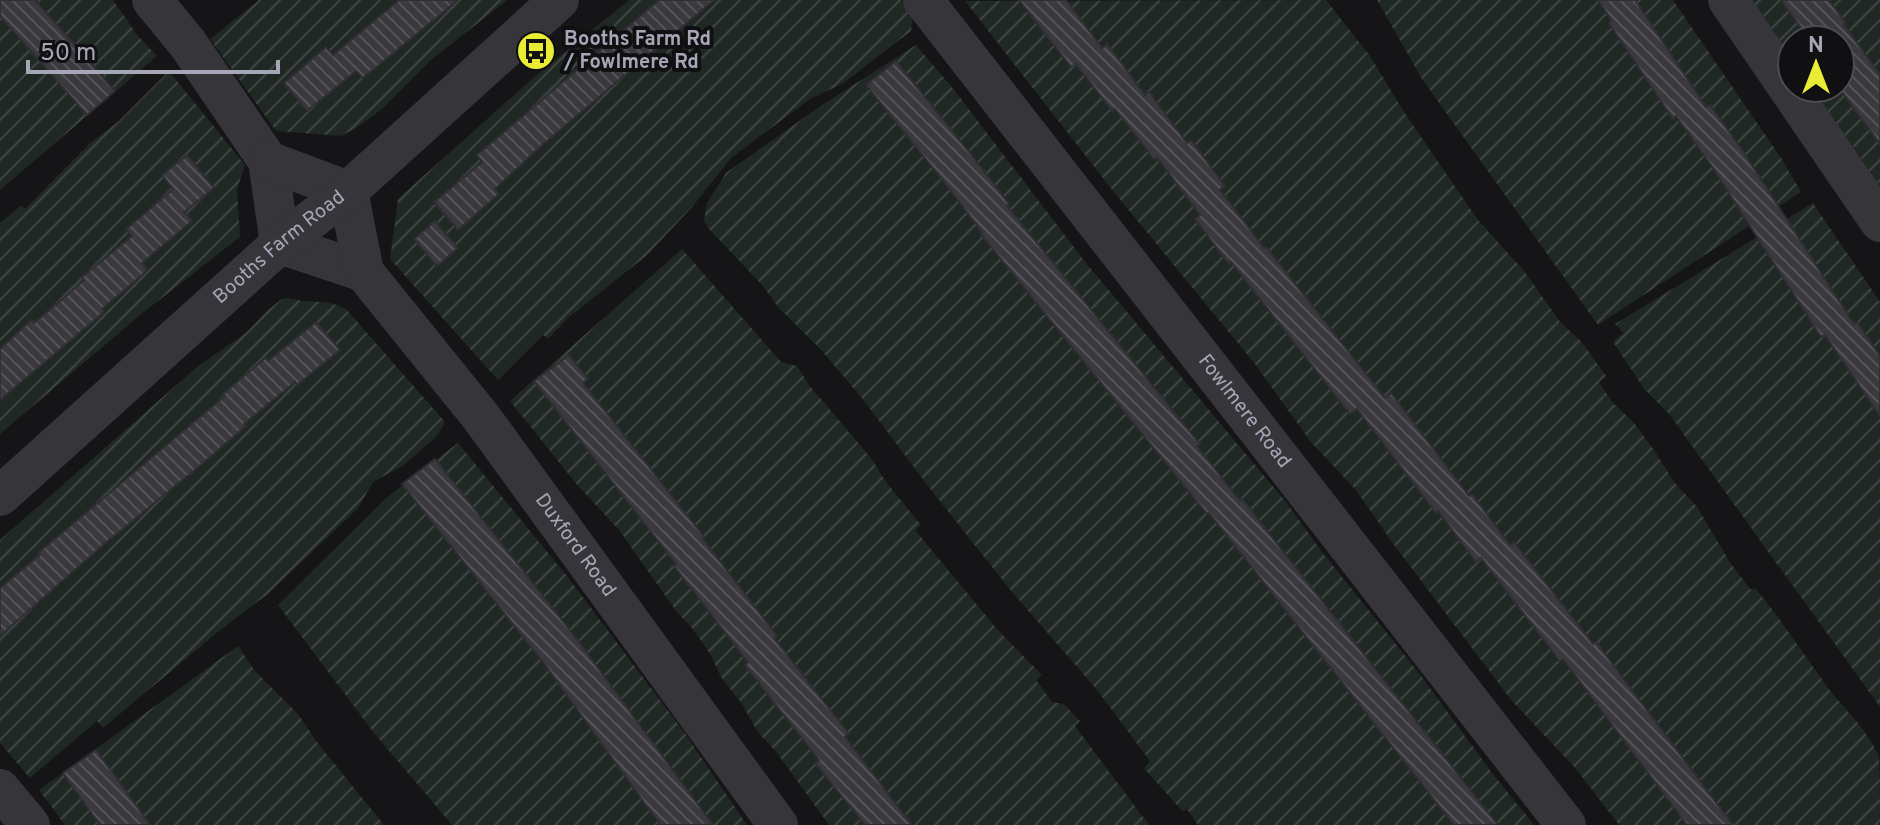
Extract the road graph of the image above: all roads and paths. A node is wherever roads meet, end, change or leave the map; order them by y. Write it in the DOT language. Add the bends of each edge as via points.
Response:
graph roads {
  1 [pos="152,0"];
  2 [pos="559,0"];
  3 [pos="923,0"];
  4 [pos="1728,0"];
  5 [pos="268,161"];
  6 [pos="348,191"];
  7 [pos="1880,222"];
  8 [pos="280,244"];
  9 [pos="364,272"];
  10 [pos="0,496"];
  11 [pos="0,789"];
  12 [pos="30,825"];
  13 [pos="778,825"];
  14 [pos="1566,825"];
  1 -- 5 [label="street"];
  2 -- 6 [label="street, Booths Farm Road"];
  3 -- 14 [label="street, Fowlmere Road"];
  4 -- 7 [label="street"];
  5 -- 6 [label="street"];
  5 -- 8 [label="street"];
  6 -- 8 [label="street, Booths Farm Road"];
  6 -- 9 [label="street, Duxford Road"];
  8 -- 9 [label="street"];
  8 -- 10 [label="street, Booths Farm Road"];
  9 -- 13 [label="street, Duxford Road" via="481,417"];
  11 -- 12 [label="street"];
}
